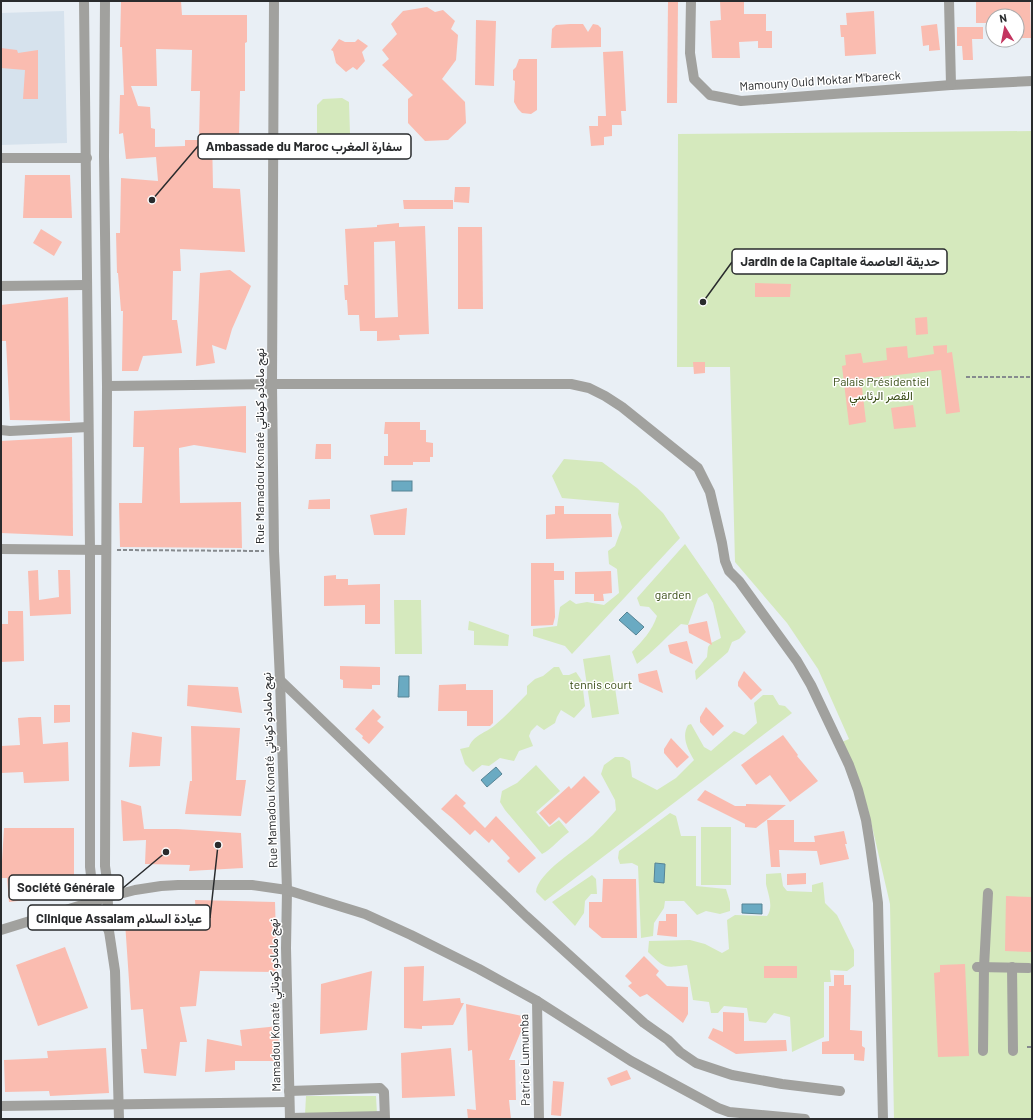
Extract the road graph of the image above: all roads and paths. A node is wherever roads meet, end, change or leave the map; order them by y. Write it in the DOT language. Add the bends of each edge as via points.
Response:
graph roads {
  1 [pos="84,1"];
  2 [pos="105,1"];
  3 [pos="274,1"];
  4 [pos="691,1"];
  5 [pos="949,1"];
  6 [pos="1032,81"];
  7 [pos="951,85"];
  8 [pos="1,158"];
  9 [pos="87,158"];
  10 [pos="87,285"];
  11 [pos="1,286"];
  12 [pos="966,377"];
  13 [pos="1032,377"];
  14 [pos="272,384"];
  15 [pos="107,386"];
  16 [pos="88,427"];
  17 [pos="1,430"];
  18 [pos="1,549"];
  19 [pos="90,550"];
  20 [pos="106,550"];
  21 [pos="274,552"];
  22 [pos="280,680"];
  23 [pos="287,890"];
  24 [pos="988,893"];
  25 [pos="108,897"];
  26 [pos="94,901"];
  27 [pos="1,930"];
  28 [pos="109,931"];
  29 [pos="980,967"];
  30 [pos="1012,968"];
  31 [pos="1029,968"];
  32 [pos="537,1001"];
  33 [pos="1032,1047"];
  34 [pos="1028,1048"];
  35 [pos="983,1051"];
  36 [pos="1013,1051"];
  37 [pos="289,1091"];
  38 [pos="840,1091"];
  39 [pos="289,1102"];
  40 [pos="119,1105"];
  41 [pos="1,1106"];
  42 [pos="729,1115"];
  43 [pos="384,1117"];
  44 [pos="290,1118"];
  45 [pos="119,1119"];
  46 [pos="539,1119"];
  47 [pos="805,1119"];
  48 [pos="883,1119"];
  1 -- 9 [label="street"];
  2 -- 15 [label="street"];
  3 -- 14 [label="street, Rue Mamadou Konaté نهج مامادو كوناتي"];
  4 -- 7 [label="street, Mamouny Ould Moktar M'bareck" via="690,52 694,79 710,94 741,101"];
  5 -- 7 [label="street"];
  6 -- 7 [label="street, Mamouny Ould Moktar M'bareck"];
  8 -- 9 [label="street"];
  9 -- 10 [label="street"];
  10 -- 11 [label="street"];
  10 -- 16 [label="street"];
  12 -- 13 [label="path"];
  14 -- 15 [label="street"];
  14 -- 21 [label="street, Rue Mamadou Konaté نهج مامادو كوناتي"];
  14 -- 48 [label="street" via="571,384 589,388 605,396 698,468 710,492 729,571 797,661 849,765 858,790 870,845 878,903"];
  15 -- 20 [label="street"];
  16 -- 17 [label="street"];
  16 -- 19 [label="street"];
  18 -- 19 [label="street"];
  19 -- 20 [label="street"];
  19 -- 26 [label="street" via="90,867"];
  20 -- 21 [label="path"];
  20 -- 25 [label="street" via="105,866"];
  21 -- 22 [label="street, Rue Mamadou Konaté نهج مامادو كوناتي"];
  22 -- 23 [label="street, Rue Mamadou Konaté نهج مامادو كوناتي"];
  22 -- 38 [label="street" via="526,916 644,1023 680,1052 696,1062 732,1075"];
  23 -- 25 [label="street" via="252,885 178,885 135,890"];
  23 -- 32 [label="street" via="365,914 411,934"];
  23 -- 37 [label="street, Mamadou Konaté نهج مامادو كوناتي"];
  24 -- 29 [label="street"];
  25 -- 26 [label="street"];
  25 -- 28 [label="street"];
  26 -- 27 [label="street"];
  26 -- 28 [label="street"];
  28 -- 40 [label="street" via="115,971"];
  29 -- 30 [label="street"];
  29 -- 35 [label="street"];
  30 -- 31 [label="street"];
  30 -- 36 [label="street"];
  32 -- 42 [label="street" via="631,1061"];
  32 -- 46 [label="street, Patrice Lumumba"];
  33 -- 34 [label="path"];
  37 -- 39 [label="street, Mamadou Konaté نهج مامادو كوناتي"];
  37 -- 43 [label="street" via="380,1088 384,1092"];
  39 -- 40 [label="street"];
  39 -- 44 [label="street, Mamadou Konaté نهج مامادو كوناتي"];
  40 -- 41 [label="street"];
  40 -- 45 [label="street"];
  42 -- 47 [label="street"];
  43 -- 44 [label="street"];
}
